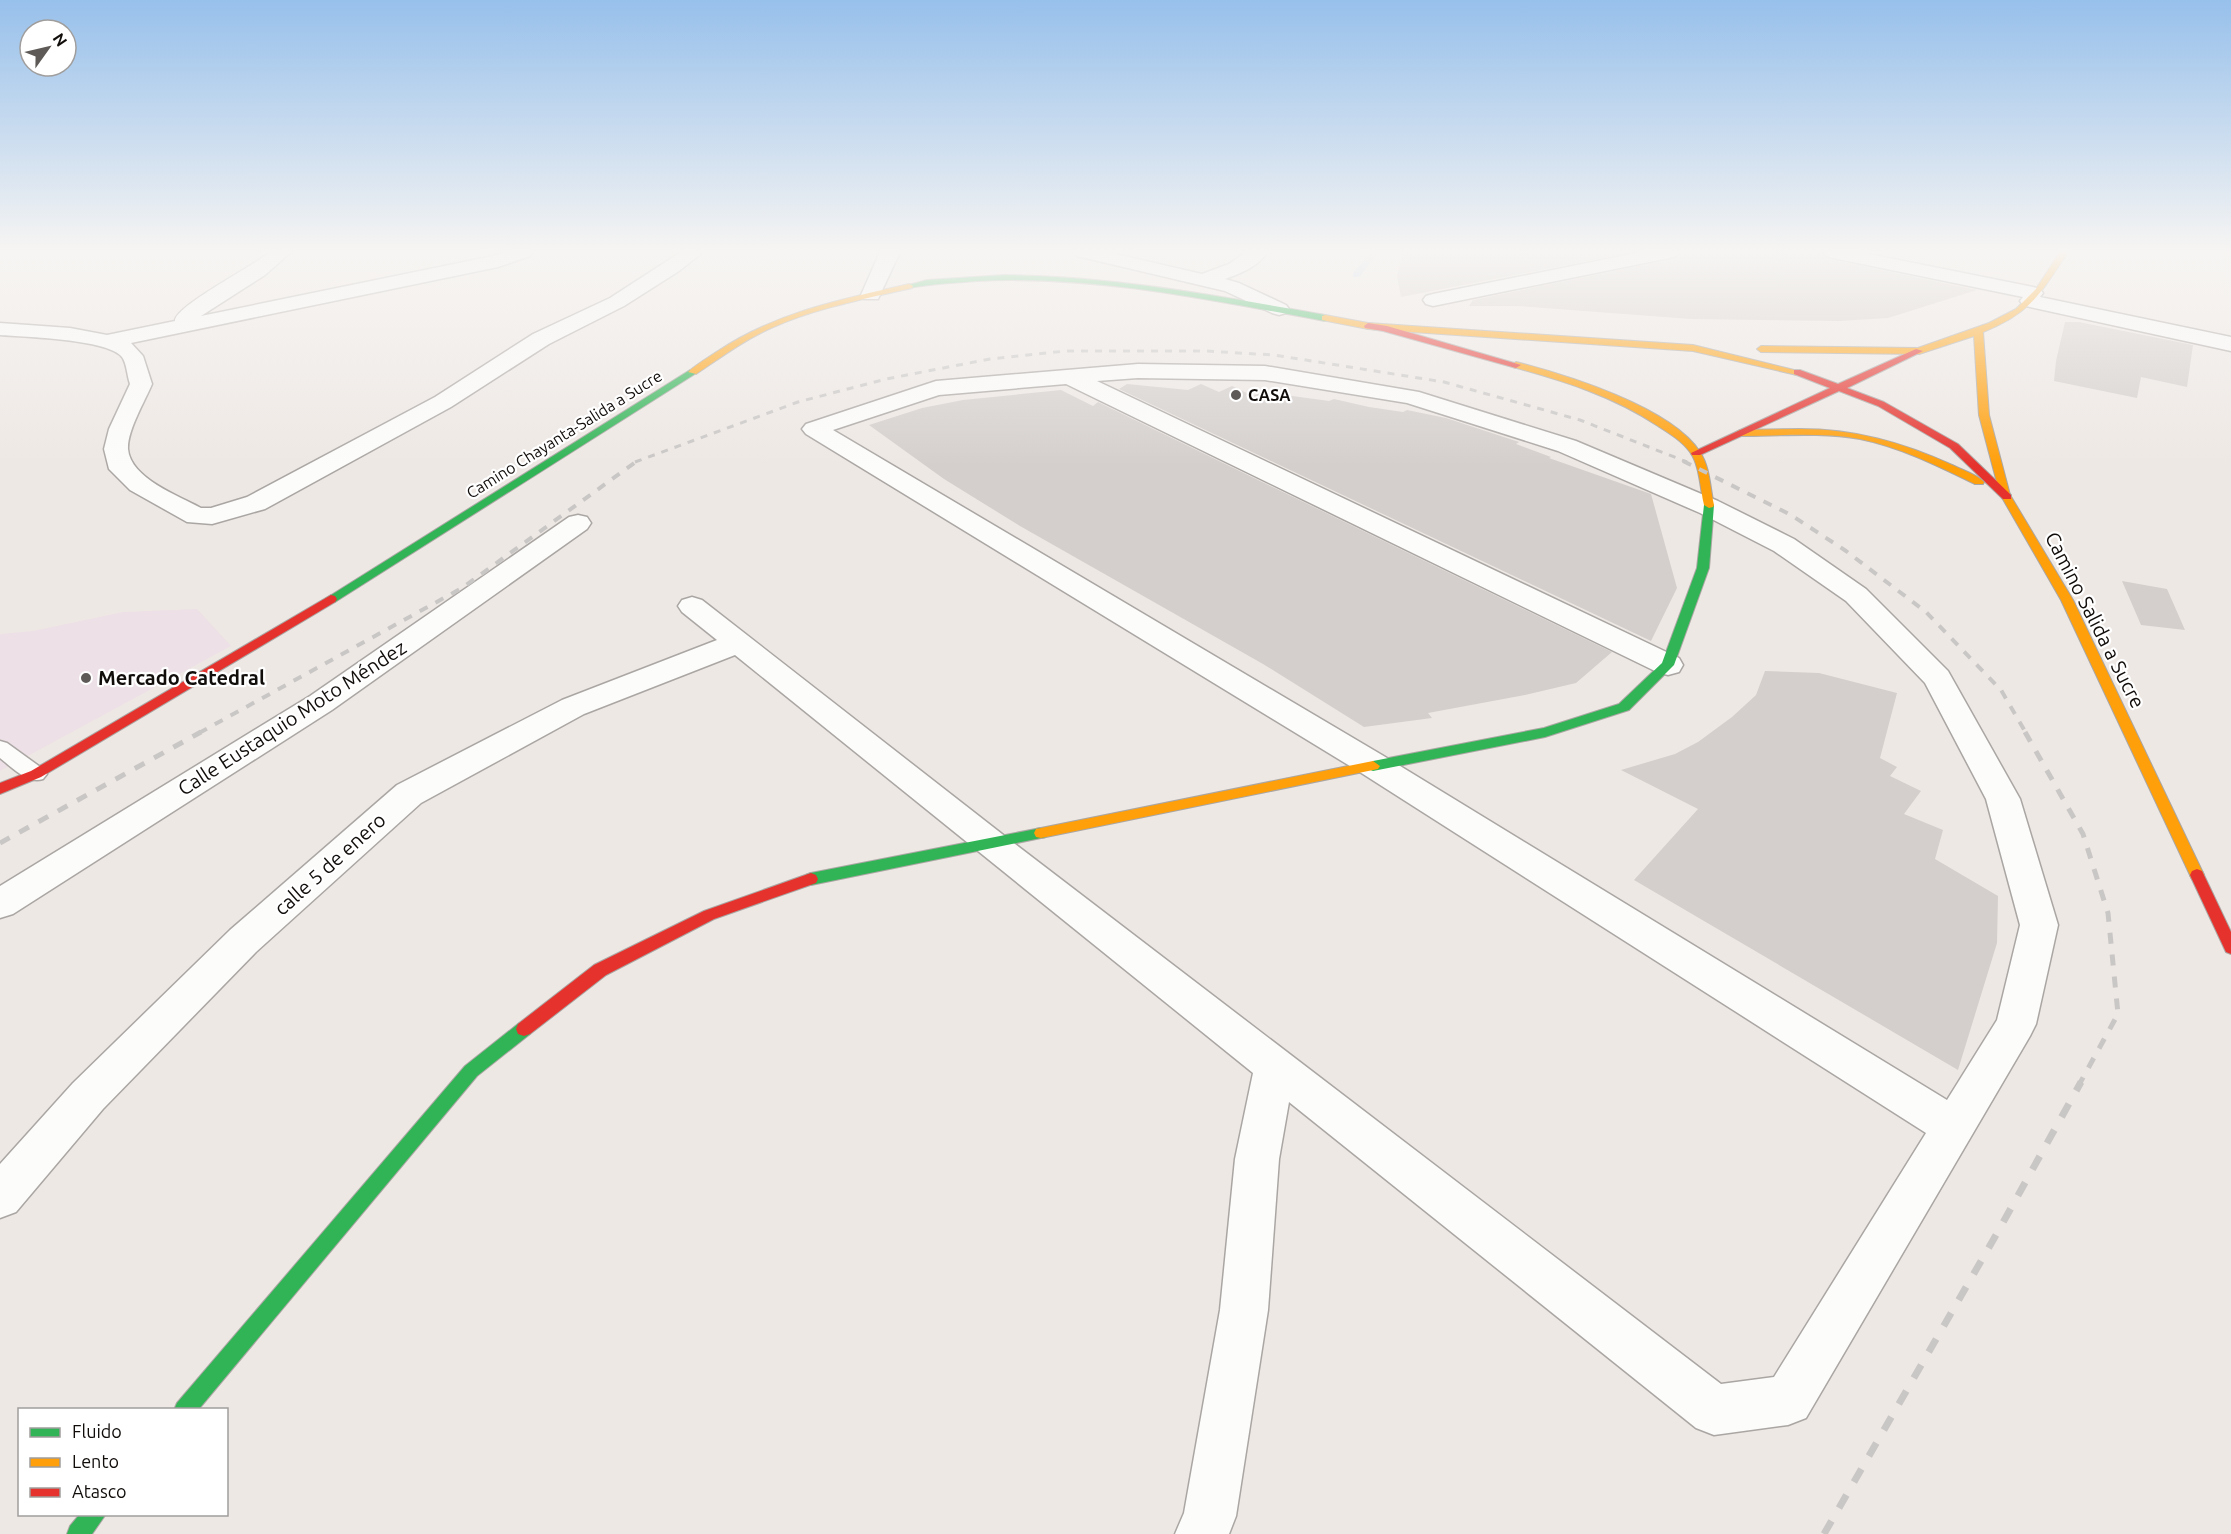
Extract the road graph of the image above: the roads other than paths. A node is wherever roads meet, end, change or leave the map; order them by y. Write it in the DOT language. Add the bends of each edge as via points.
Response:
graph roads {
  1 [pos="179,324"];
  2 [pos="186,324"];
  3 [pos="573,324"];
  4 [pos="775,324"];
  5 [pos="1355,324"];
  6 [pos="1992,324"];
  7 [pos="2144,324"];
  8 [pos="176,326"];
  9 [pos="1368,326"];
  10 [pos="0,329"];
  11 [pos="1978,330"];
  12 [pos="108,341"];
  13 [pos="2231,344"];
  14 [pos="1693,348"];
  15 [pos="1918,351"];
  16 [pos="1069,376"];
  17 [pos="1838,386"];
  18 [pos="1740,433"];
  19 [pos="1696,453"];
  20 [pos="2005,494"];
  21 [pos="1709,507"];
  22 [pos="578,523"];
  23 [pos="692,606"];
  24 [pos="738,643"];
  25 [pos="1668,665"];
  26 [pos="0,748"];
  27 [pos="1375,766"];
  28 [pos="36,774"];
  29 [pos="0,789"];
  30 [pos="990,843"];
  31 [pos="0,904"];
  32 [pos="2231,948"];
  33 [pos="1275,1065"];
  34 [pos="1954,1127"];
  35 [pos="0,1197"];
  36 [pos="186,1408"];
  37 [pos="94,1516"];
  38 [pos="78,1534"];
  39 [pos="1203,1534"];
  1 -- 8 [label="street"];
  2 -- 8 [label="street"];
  3 -- 12 [label="street" via="541,339 443,402 256,503 212,516 196,516 139,485 122,469 116,449 141,384 130,352 119,343"];
  4 -- 28 [label="main road, Camino Chayanta-Salida a Sucre" via="748,336 335,597"];
  5 -- 9 [label="main road, Camino Chayanta-Salida a Sucre"];
  6 -- 11 [label="main road"];
  7 -- 13 [label="street"];
  8 -- 12 [label="street"];
  9 -- 14 [label="main road, Camino Chayanta-Salida a Sucre"];
  9 -- 19 [label="main road" via="1586,384 1655,419"];
  10 -- 12 [label="street"];
  11 -- 15 [label="main road"];
  11 -- 20 [label="main road" via="1986,427"];
  14 -- 15 [label="main road"];
  14 -- 17 [label="main road, Camino Chayanta-Salida a Sucre" via="1798,372"];
  15 -- 17 [label="main road"];
  16 -- 21 [label="street" via="1138,371 1265,373 1411,397 1567,446"];
  16 -- 25 [label="street"];
  16 -- 27 [label="street" via="936,388 814,429"];
  17 -- 18 [label="main road"];
  17 -- 20 [label="main road, Camino Salida a Sucre" via="1881,404 1954,446"];
  18 -- 19 [label="main road"];
  18 -- 20 [label="main road" via="1845,434 1897,447"];
  19 -- 21 [label="main road"];
  20 -- 32 [label="main road, Camino Salida a Sucre" via="2067,600"];
  21 -- 25 [label="main road" via="1703,568"];
  21 -- 34 [label="street" via="1784,545 1856,595 1937,678 2003,800 2039,925 2016,1024"];
  22 -- 31 [label="street, Calle Eustaquio Moto Méndez" via="321,704"];
  23 -- 24 [label="street"];
  24 -- 30 [label="street"];
  24 -- 35 [label="street, calle 5 de enero" via="573,707 409,794 235,949 88,1096"];
  25 -- 27 [label="main road" via="1624,707 1545,732"];
  26 -- 28 [label="lane"];
  27 -- 30 [label="main road"];
  27 -- 34 [label="street"];
  28 -- 29 [label="main road, Camino Chayanta-Salida a Sucre"];
  30 -- 33 [label="street"];
  30 -- 36 [label="main road" via="818,877 709,915 600,970 471,1071"];
  33 -- 34 [label="street" via="1714,1410 1788,1400"];
  33 -- 39 [label="street" via="1257,1158 1244,1310 1210,1516"];
  37 -- 38 [label="main road"];
}
